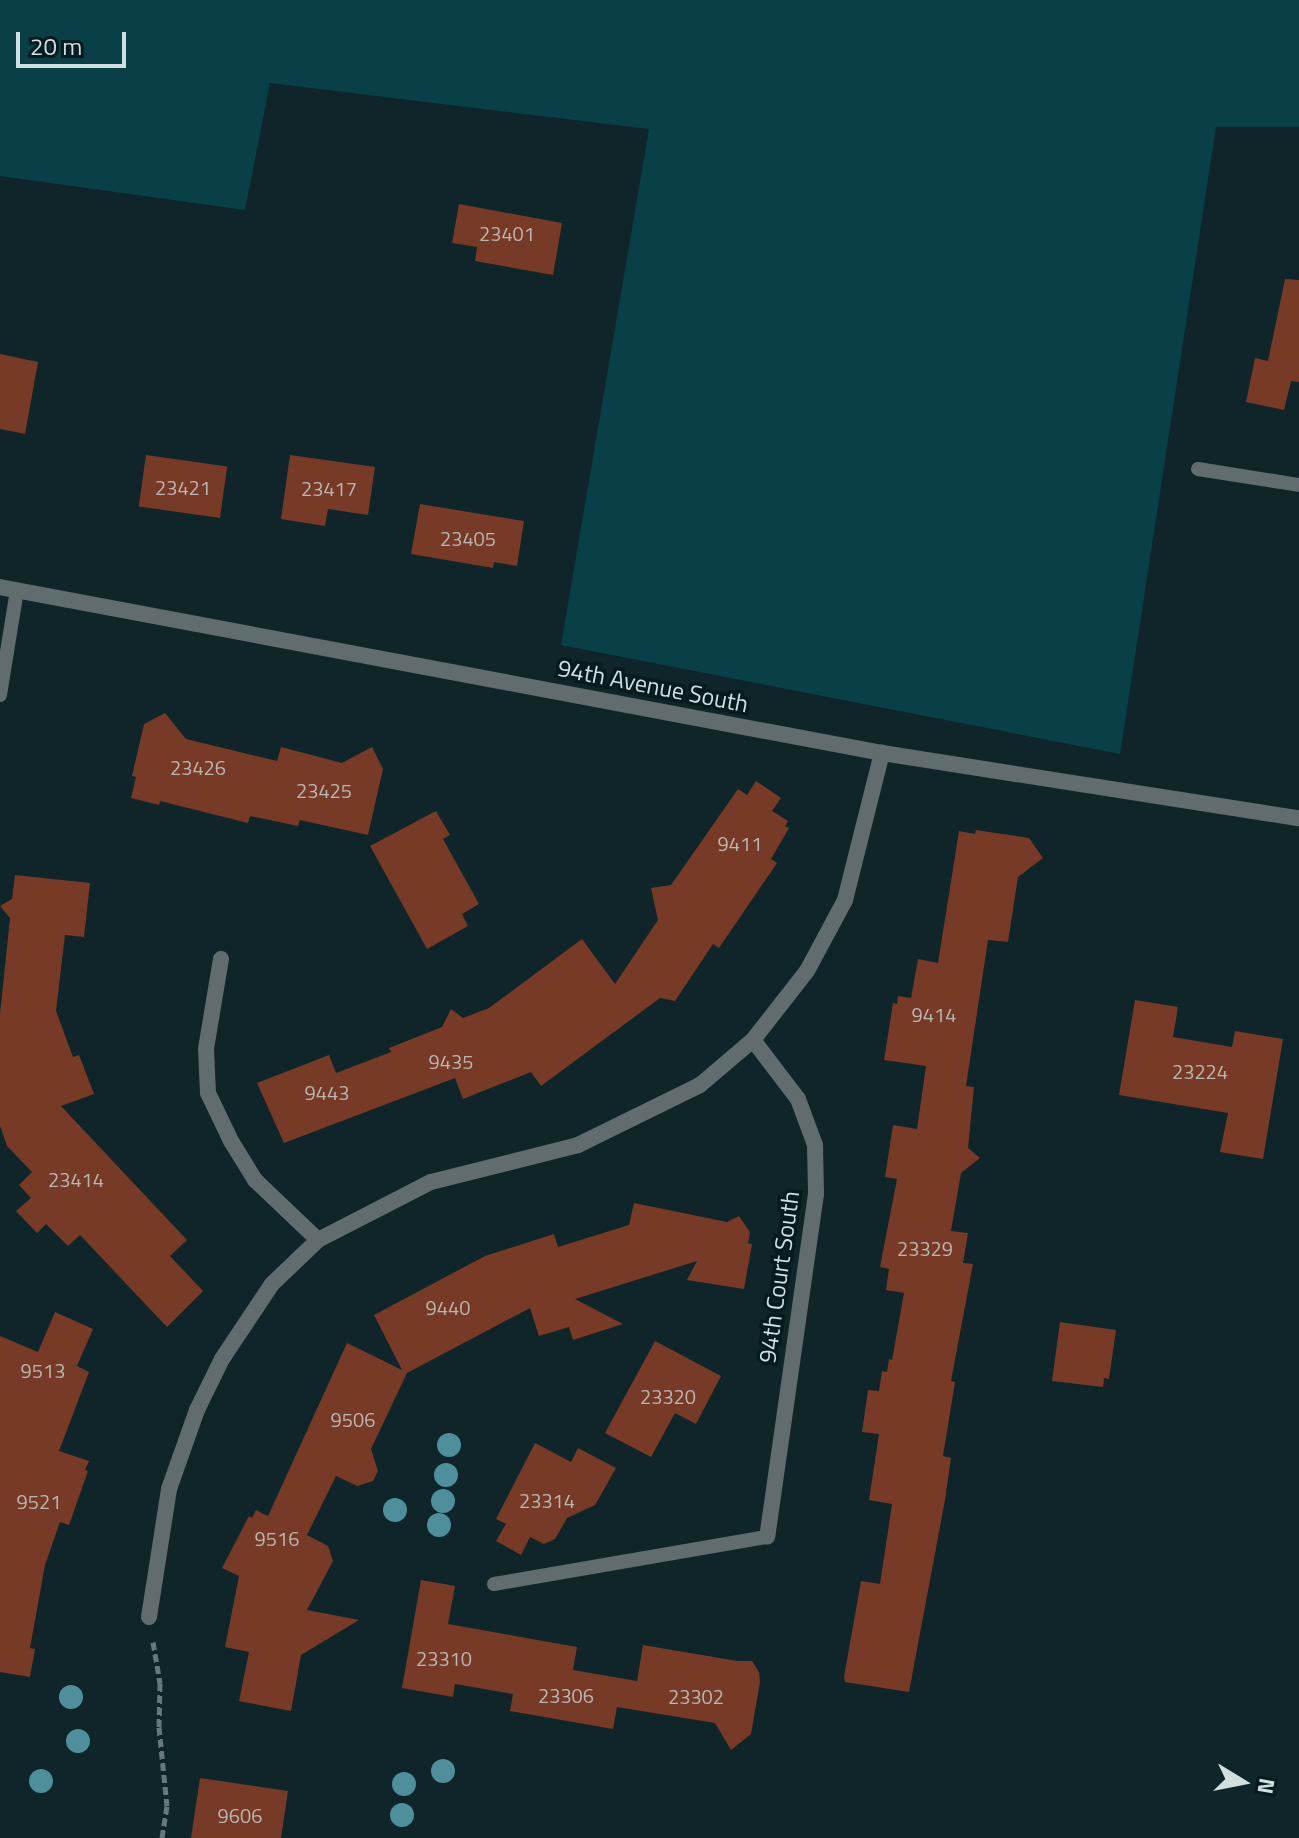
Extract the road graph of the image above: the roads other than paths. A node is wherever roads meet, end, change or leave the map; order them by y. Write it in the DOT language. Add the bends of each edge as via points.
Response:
graph roads {
  1 [pos="1198,469"];
  2 [pos="1299,485"];
  3 [pos="0,587"];
  4 [pos="17,590"];
  5 [pos="0,695"];
  6 [pos="882,753"];
  7 [pos="1299,818"];
  8 [pos="221,959"];
  9 [pos="753,1040"];
  10 [pos="318,1240"];
  11 [pos="767,1537"];
  12 [pos="494,1584"];
  13 [pos="149,1617"];
  1 -- 2 [label="lane"];
  3 -- 4 [label="street, 94th Avenue South"];
  4 -- 5 [label="lane"];
  4 -- 6 [label="street, 94th Avenue South"];
  6 -- 7 [label="street, 94th Avenue South"];
  6 -- 9 [label="street" via="845,900 807,971"];
  8 -- 10 [label="street" via="206,1049 208,1093 255,1180"];
  9 -- 10 [label="street" via="700,1085 578,1145 431,1182"];
  9 -- 11 [label="street, 94th Court South" via="798,1099 815,1145 816,1194"];
  10 -- 13 [label="street" via="272,1284 222,1359 197,1410 169,1489"];
  11 -- 12 [label="lane"];
}
